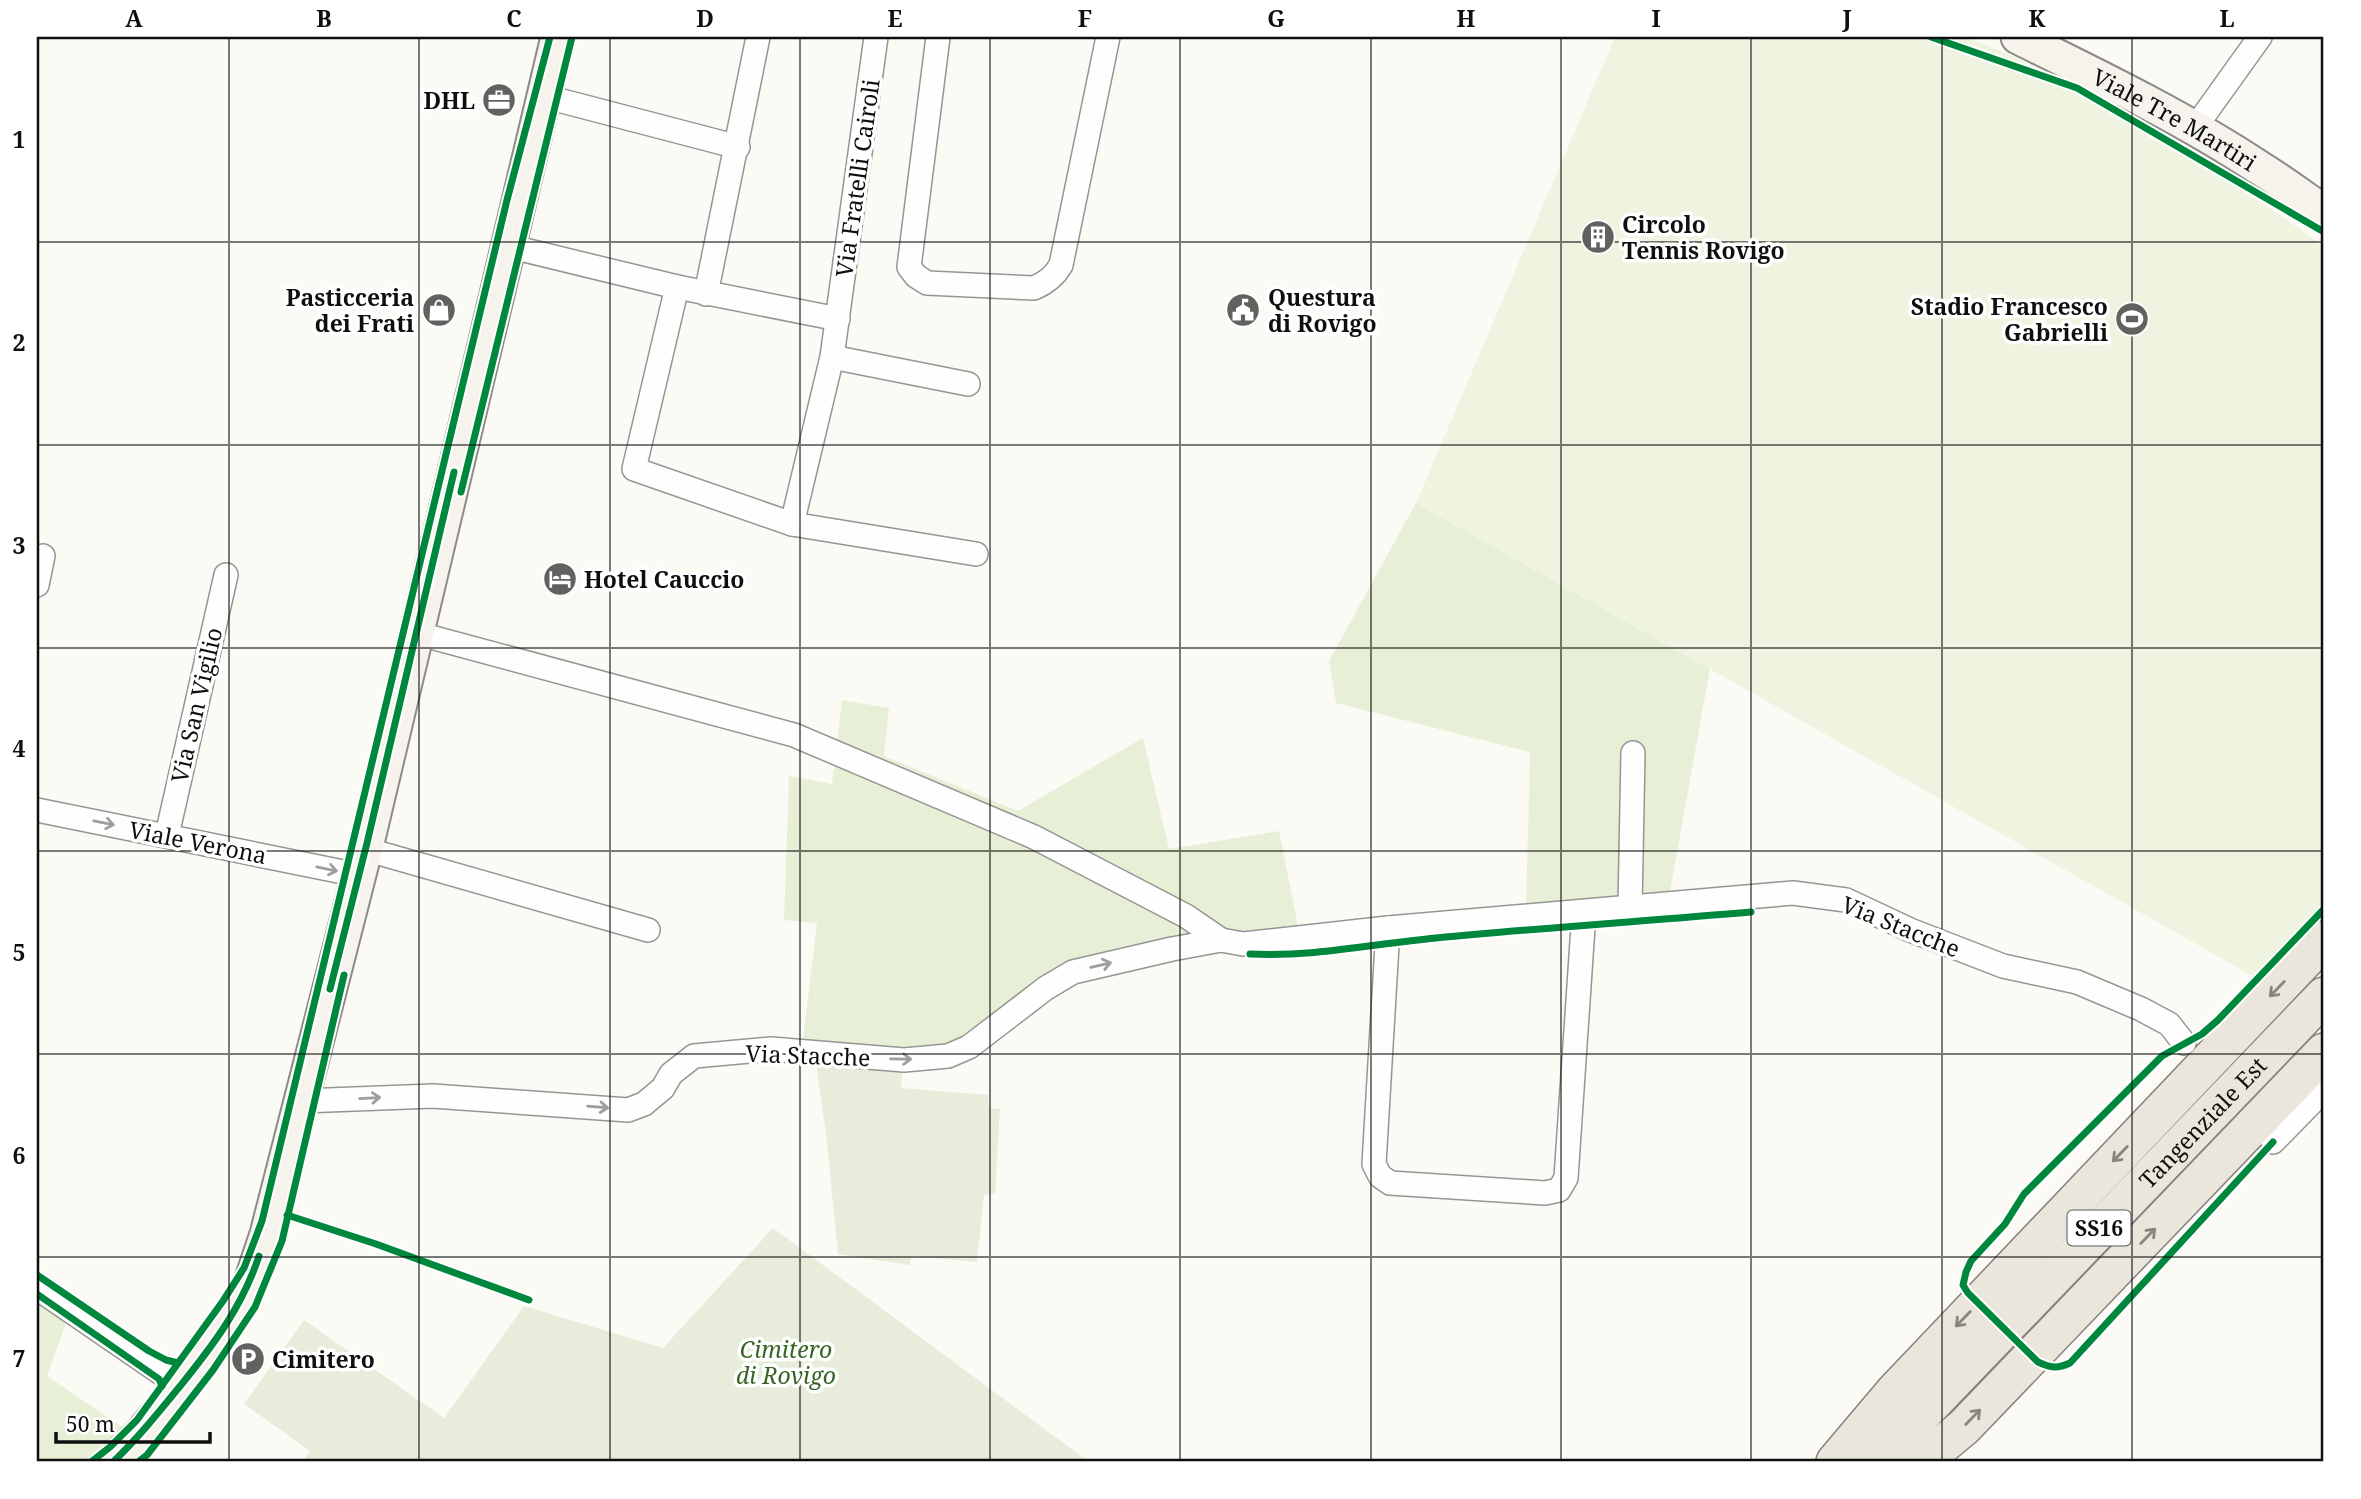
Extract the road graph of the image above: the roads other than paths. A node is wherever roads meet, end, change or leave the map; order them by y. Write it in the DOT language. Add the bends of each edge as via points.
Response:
graph roads {
  1 [pos="558,37"];
  2 [pos="758,37"];
  3 [pos="876,37"];
  4 [pos="938,37"];
  5 [pos="1108,37"];
  6 [pos="2018,37"];
  7 [pos="2260,37"];
  8 [pos="543,96"];
  9 [pos="2194,128"];
  10 [pos="738,147"];
  11 [pos="2324,212"];
  12 [pos="508,246"];
  13 [pos="677,287"];
  14 [pos="706,294"];
  15 [pos="838,319"];
  16 [pos="832,356"];
  17 [pos="968,384"];
  18 [pos="792,524"];
  19 [pos="976,554"];
  20 [pos="43,556"];
  21 [pos="226,575"];
  22 [pos="37,585"];
  23 [pos="416,633"];
  24 [pos="1633,753"];
  25 [pos="37,810"];
  26 [pos="167,835"];
  27 [pos="362,862"];
  28 [pos="1630,908"];
  29 [pos="1584,912"];
  30 [pos="1388,928"];
  31 [pos="648,930"];
  32 [pos="1221,940"];
  33 [pos="2324,940"];
  34 [pos="2324,996"];
  35 [pos="2184,1043"];
  36 [pos="2324,1052"];
  37 [pos="2324,1090"];
  38 [pos="302,1101"];
  39 [pos="2273,1142"];
  40 [pos="37,1288"];
  41 [pos="180,1386"];
  42 [pos="113,1462"];
  43 [pos="1835,1462"];
  44 [pos="1876,1462"];
  45 [pos="1922,1462"];
  1 -- 8 [label="street"];
  2 -- 10 [label="street"];
  3 -- 15 [label="street, Via Fratelli Cairoli"];
  4 -- 5 [label="street" via="909,267 927,283 1034,288 1054,276 1061,265"];
  6 -- 9 [label="street, Viale Tre Martiri"];
  7 -- 9 [label="street"];
  8 -- 10 [label="street"];
  8 -- 12 [label="street"];
  9 -- 11 [label="street, Viale Tre Martiri"];
  10 -- 14 [label="street"];
  12 -- 13 [label="street"];
  12 -- 23 [label="street"];
  13 -- 14 [label="street"];
  13 -- 18 [label="street" via="634,468"];
  14 -- 15 [label="street"];
  15 -- 16 [label="street, Via Fratelli Cairoli"];
  16 -- 17 [label="street"];
  16 -- 18 [label="street, Via Fratelli Cairoli"];
  18 -- 19 [label="street"];
  20 -- 22 [label="street"];
  21 -- 26 [label="street, Via San Vigilio"];
  23 -- 27 [label="street"];
  23 -- 32 [label="street" via="794,734 1034,837 1186,916"];
  24 -- 28 [label="street"];
  25 -- 26 [label="street, Viale Verona, one-way"];
  26 -- 27 [label="street, Viale Verona, one-way"];
  27 -- 31 [label="street, Viale Verona"];
  27 -- 38 [label="street"];
  28 -- 29 [label="street, Via Stacche"];
  28 -- 35 [label="street, Via Stacche" via="1793,893 1846,900 2003,966 2077,982 2141,1009 2169,1024"];
  29 -- 30 [label="street, Via Stacche"];
  29 -- 30 [label="street" via="1566,1178 1559,1190 1545,1193 1390,1183 1380,1176 1374,1164"];
  30 -- 32 [label="street, Via Stacche" via="1243,944"];
  38 -- 32 [label="street, Via Stacche, one-way" via="433,1096 628,1110 644,1104 694,1056 771,1049 904,1060 948,1056 969,1047 1073,972"];
  33 -- 43 [label="main road, one-way" via="1904,1381"];
  34 -- 44 [label="main road, Tangenziale Est / SS16"];
  45 -- 36 [label="main road, one-way" via="1964,1427"];
  37 -- 39 [label="street"];
  38 -- 41 [label="street" via="252,1279 237,1308"];
  40 -- 41 [label="street"];
  41 -- 42 [label="street"];
}
